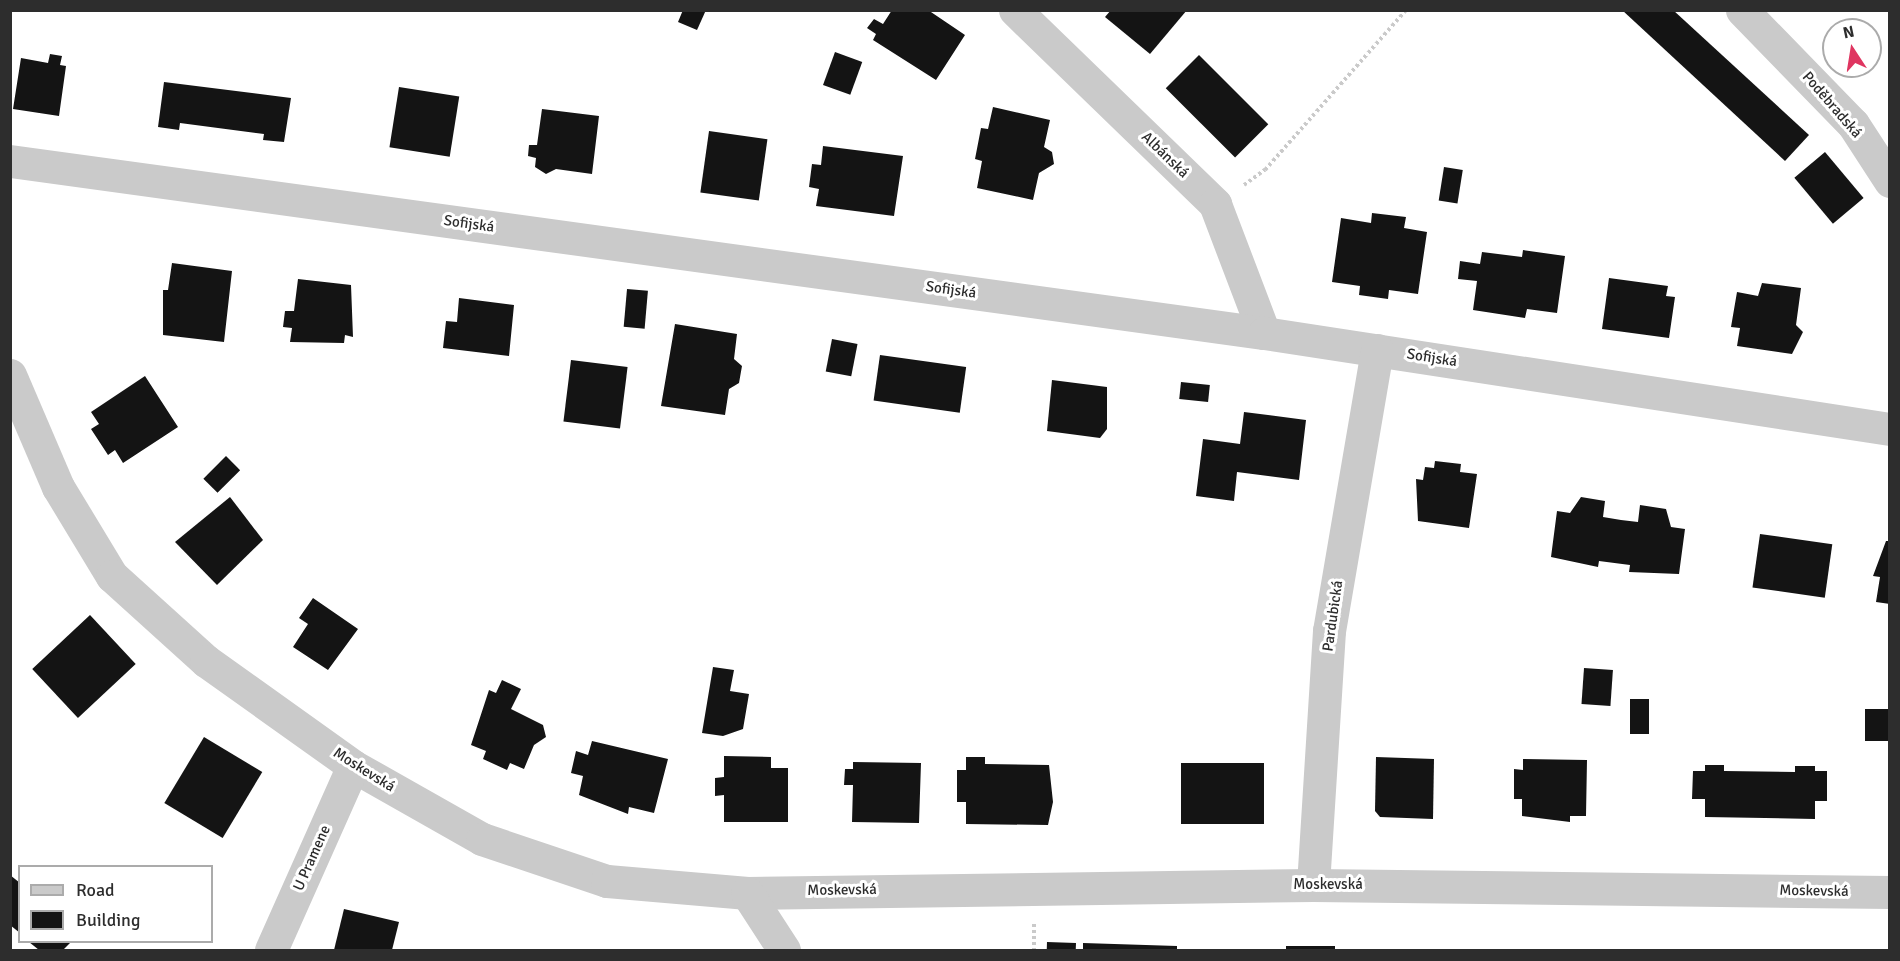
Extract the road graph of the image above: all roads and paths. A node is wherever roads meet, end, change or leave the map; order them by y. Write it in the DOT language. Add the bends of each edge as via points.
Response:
graph roads {
  1 [pos="1015,10"];
  2 [pos="1406,10"];
  3 [pos="1742,10"];
  4 [pos="10,161"];
  5 [pos="1265,170"];
  6 [pos="1890,181"];
  7 [pos="1264,333"];
  8 [pos="1377,350"];
  9 [pos="10,375"];
  10 [pos="1890,429"];
  11 [pos="353,766"];
  12 [pos="1313,885"];
  13 [pos="1890,892"];
  14 [pos="747,893"];
  15 [pos="271,951"];
  16 [pos="784,951"];
  1 -- 7 [label="street, Albánská" via="1215,204"];
  2 -- 5 [label="path"];
  3 -- 6 [label="street, Poděbradská" via="1853,124"];
  4 -- 7 [label="street, Sofijská"];
  7 -- 8 [label="street, Sofijská"];
  8 -- 10 [label="street, Sofijská"];
  8 -- 12 [label="street, Pardubická" via="1329,631"];
  9 -- 11 [label="street, Moskevská" via="58,487 112,576 206,660"];
  11 -- 14 [label="street, Moskevská" via="482,839 607,881"];
  11 -- 15 [label="street, U Pramene"];
  12 -- 13 [label="street, Moskevská"];
  12 -- 14 [label="street, Moskevská"];
  14 -- 16 [label="street"];
}
